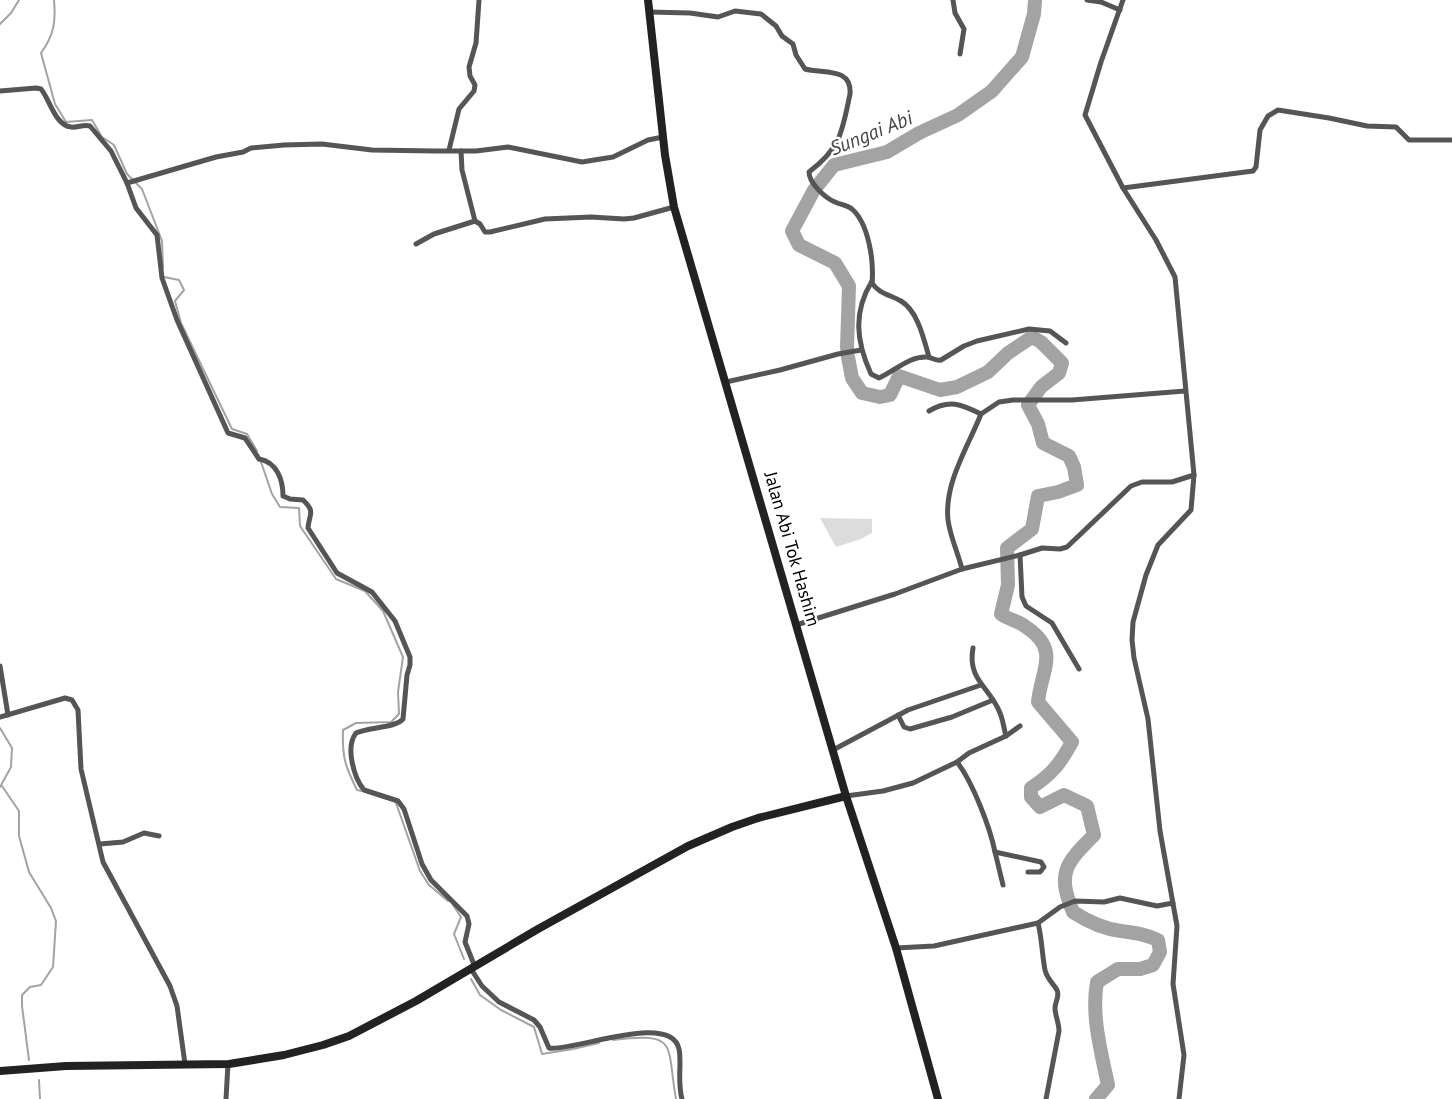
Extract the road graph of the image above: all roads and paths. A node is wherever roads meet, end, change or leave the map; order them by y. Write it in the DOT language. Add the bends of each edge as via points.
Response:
graph roads {
  1 [pos="480,0"];
  2 [pos="648,0"];
  3 [pos="953,0"];
  4 [pos="1087,0"];
  5 [pos="1123,0"];
  6 [pos="1120,10"];
  7 [pos="650,12"];
  8 [pos="960,54"];
  9 [pos="0,91"];
  10 [pos="663,137"];
  11 [pos="1452,140"];
  12 [pos="449,150"];
  13 [pos="461,151"];
  14 [pos="129,183"];
  15 [pos="1123,188"];
  16 [pos="674,207"];
  17 [pos="475,220"];
  18 [pos="416,244"];
  19 [pos="872,280"];
  20 [pos="1066,342"];
  21 [pos="861,350"];
  22 [pos="929,357"];
  23 [pos="726,382"];
  24 [pos="1185,392"];
  25 [pos="929,411"];
  26 [pos="981,414"];
  27 [pos="1194,475"];
  28 [pos="1020,555"];
  29 [pos="962,569"];
  30 [pos="796,625"];
  31 [pos="973,648"];
  32 [pos="0,666"];
  33 [pos="1079,669"];
  34 [pos="981,685"];
  35 [pos="993,700"];
  36 [pos="8,715"];
  37 [pos="898,715"];
  38 [pos="0,717"];
  39 [pos="1020,726"];
  40 [pos="1006,736"];
  41 [pos="832,750"];
  42 [pos="957,762"];
  43 [pos="846,796"];
  44 [pos="159,836"];
  45 [pos="100,844"];
  46 [pos="995,852"];
  47 [pos="1028,872"];
  48 [pos="1003,885"];
  49 [pos="1173,903"];
  50 [pos="1038,924"];
  51 [pos="896,948"];
  52 [pos="473,968"];
  53 [pos="185,1064"];
  54 [pos="228,1064"];
  55 [pos="0,1071"];
  56 [pos="226,1099"];
  57 [pos="682,1099"];
  58 [pos="938,1099"];
  59 [pos="1046,1099"];
  60 [pos="1179,1099"];
  1 -- 12 [label="street" via="470,67 474,91 459,109"];
  2 -- 7 [label="main road, Jalan Abi Tok Hashim"];
  3 -- 8 [label="street" via="964,29"];
  4 -- 6 [label="street"];
  5 -- 6 [label="street"];
  6 -- 15 [label="street" via="1085,115"];
  7 -- 10 [label="main road, Jalan Abi Tok Hashim"];
  7 -- 19 [label="street" via="718,17 735,10 761,14 793,44 805,69 838,73 848,79 850,94 836,147 809,172 822,193 851,208 862,221 872,257"];
  9 -- 14 [label="street" via="42,89 54,113 67,126 90,126 111,151"];
  10 -- 13 [label="street" via="594,161 508,147"];
  10 -- 16 [label="main road, Jalan Abi Tok Hashim"];
  11 -- 15 [label="street" via="1409,140 1396,127 1367,126 1278,110 1264,121 1256,167 1249,173"];
  12 -- 13 [label="street"];
  12 -- 14 [label="street" via="372,150 322,144 262,147"];
  13 -- 17 [label="street"];
  14 -- 52 [label="street" via="136,208 158,235 162,278 228,433 245,438 261,460 275,467 283,496 303,500 311,509 308,528 337,573 372,592 399,631 410,657 403,719 398,724 356,733 351,744 353,766 364,790 398,801 404,809 431,880 467,916 465,942"];
  15 -- 24 [label="street" via="1175,277"];
  16 -- 17 [label="street" via="634,218 545,219 490,232 485,232"];
  16 -- 23 [label="main road, Jalan Abi Tok Hashim"];
  17 -- 18 [label="street"];
  19 -- 21 [label="street" via="859,315"];
  19 -- 22 [label="street" via="875,287 912,310"];
  20 -- 22 [label="street" via="1050,331 1029,328 977,341 941,360"];
  21 -- 22 [label="street" via="871,374 879,378 915,359"];
  21 -- 23 [label="street"];
  23 -- 30 [label="main road, Jalan Abi Tok Hashim"];
  24 -- 26 [label="street" via="1013,400 999,402"];
  24 -- 27 [label="street"];
  25 -- 26 [label="street" via="954,403"];
  26 -- 29 [label="street" via="949,496 948,521"];
  27 -- 28 [label="street" via="1172,482 1137,483 1067,547 1042,548"];
  27 -- 49 [label="street" via="1191,510 1155,550 1132,632"];
  28 -- 29 [label="street"];
  28 -- 33 [label="street" via="1026,606 1052,623"];
  29 -- 30 [label="street"];
  30 -- 41 [label="main road, Jalan Abi Tok Hashim"];
  31 -- 34 [label="street" via="971,664"];
  32 -- 36 [label="street"];
  34 -- 35 [label="street"];
  34 -- 37 [label="street"];
  35 -- 37 [label="street" via="910,729 904,727"];
  35 -- 40 [label="street"];
  36 -- 38 [label="street"];
  36 -- 45 [label="street" via="65,698 76,703 81,769"];
  37 -- 41 [label="street"];
  39 -- 40 [label="street"];
  40 -- 42 [label="street"];
  41 -- 43 [label="main road, Jalan Abi Tok Hashim"];
  42 -- 43 [label="street" via="901,787"];
  42 -- 46 [label="street" via="966,775"];
  43 -- 51 [label="main road, Jalan Abi Tok Hashim"];
  43 -- 52 [label="main road" via="758,818 696,842"];
  44 -- 45 [label="street" via="144,833 123,842"];
  45 -- 53 [label="street" via="103,862 115,887 171,986"];
  46 -- 47 [label="street" via="1041,862 1044,867 1040,872"];
  46 -- 48 [label="street"];
  49 -- 50 [label="street" via="1157,906 1120,898 1075,901 1060,906"];
  49 -- 60 [label="street" via="1177,926 1173,984 1184,1055"];
  50 -- 51 [label="street" via="940,945"];
  50 -- 59 [label="street" via="1047,977 1059,996 1055,1011 1059,1031"];
  51 -- 58 [label="main road, Jalan Abi Tok Hashim"];
  52 -- 54 [label="main road" via="349,1036 304,1051"];
  52 -- 57 [label="street" via="482,986 499,1002 534,1020 549,1048 652,1032 670,1038 679,1048"];
  53 -- 54 [label="main road"];
  53 -- 55 [label="main road"];
  54 -- 56 [label="street"];
}
